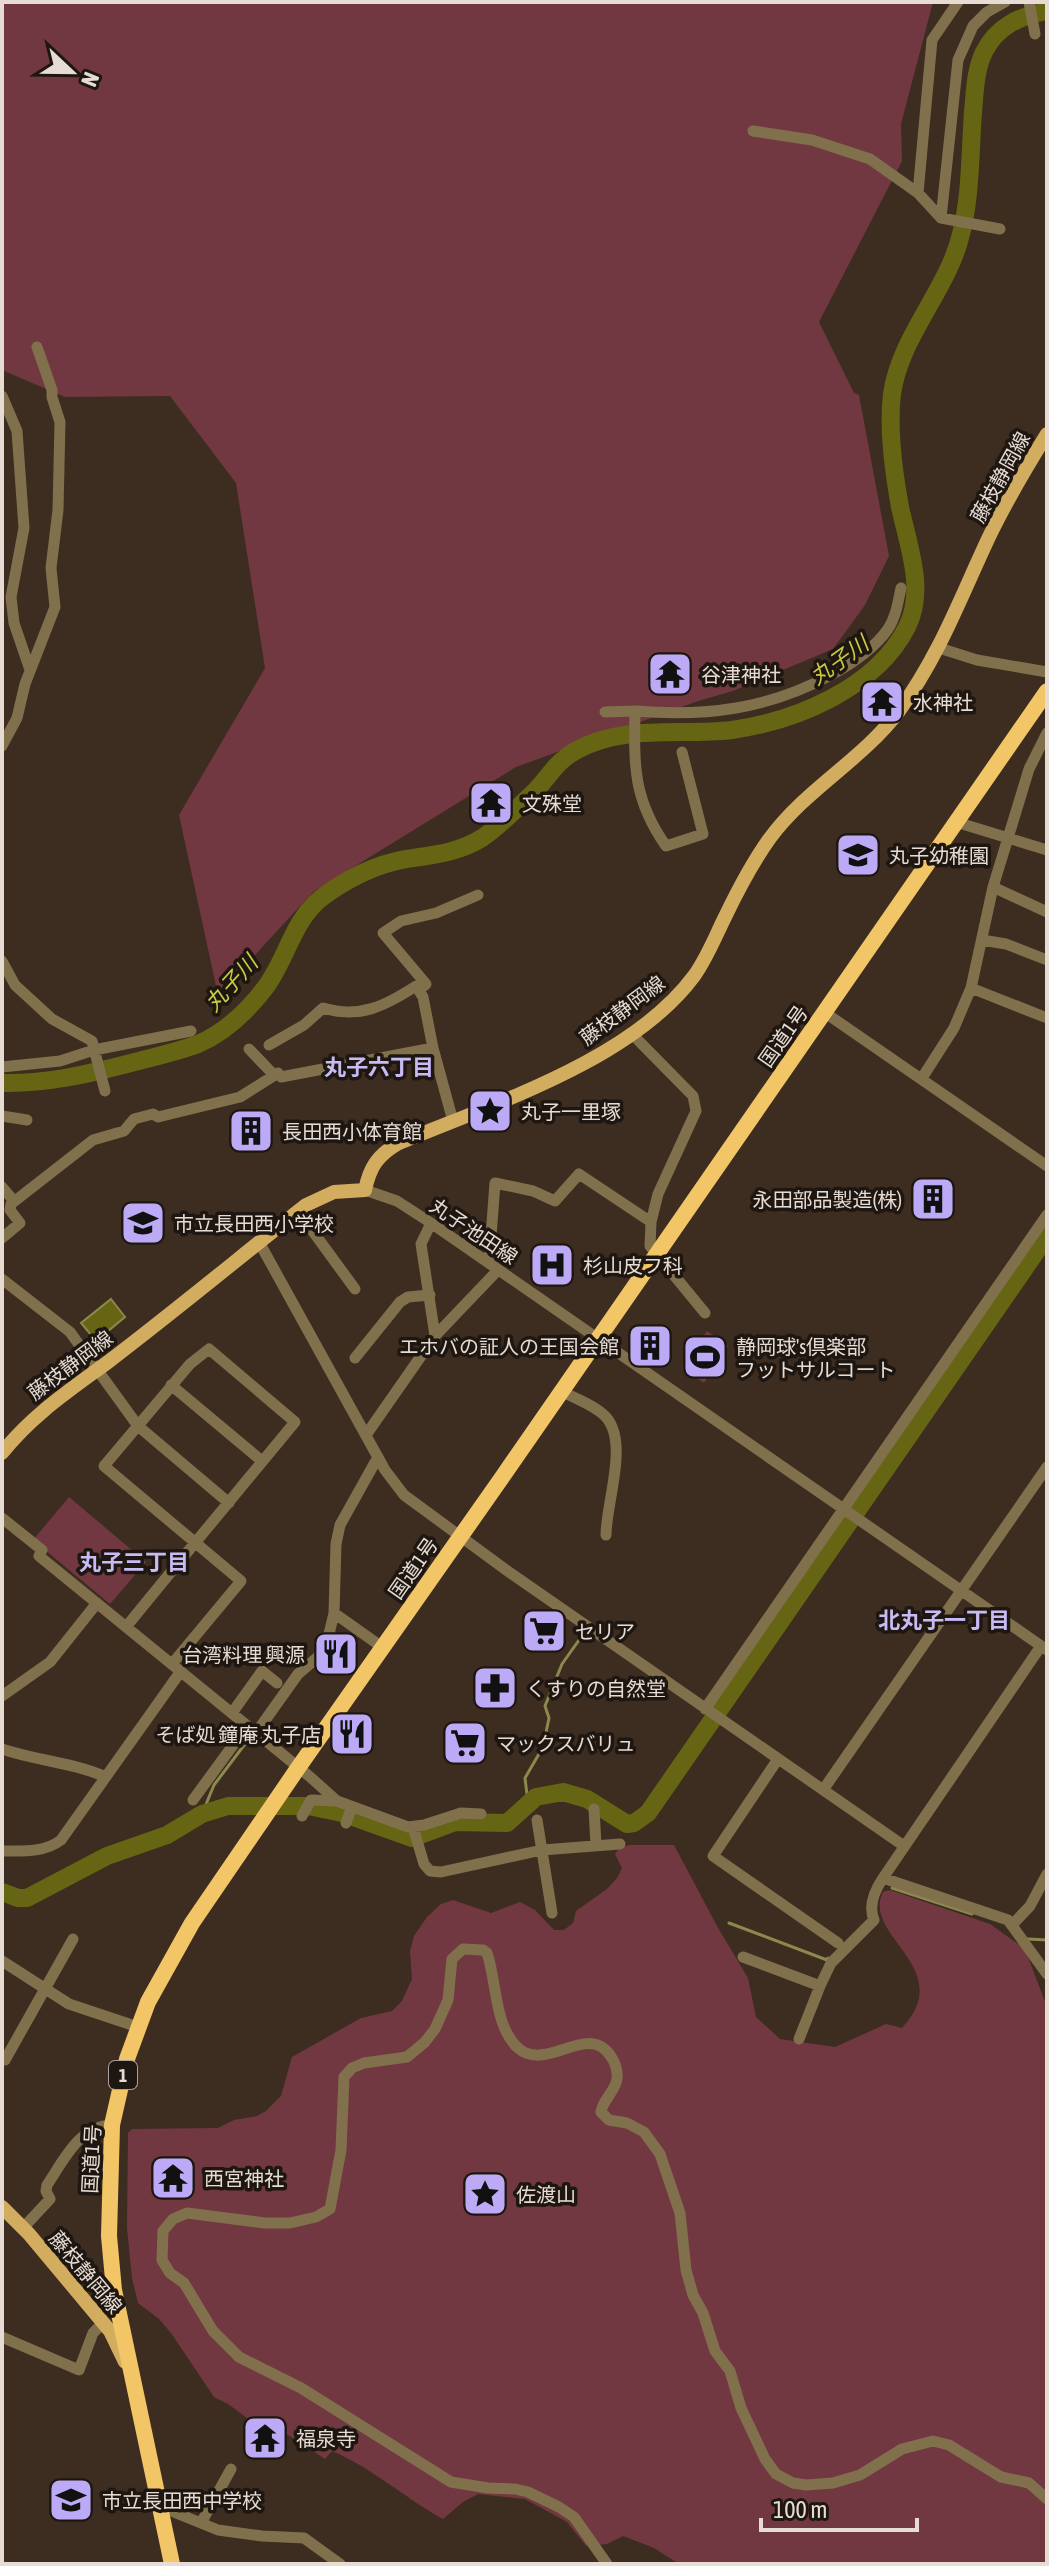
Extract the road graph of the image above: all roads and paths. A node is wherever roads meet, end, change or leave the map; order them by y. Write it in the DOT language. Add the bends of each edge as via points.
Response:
graph roads {
  1 [pos="958,2"];
  2 [pos="1005,2"];
  3 [pos="1029,2"];
  4 [pos="1034,31"];
  5 [pos="753,131"];
  6 [pos="918,193"];
  7 [pos="943,218"];
  8 [pos="1000,229"];
  9 [pos="37,347"];
  10 [pos="3,398"];
  11 [pos="2,417"];
  12 [pos="1047,434"];
  13 [pos="901,588"];
  14 [pos="939,648"];
  15 [pos="30,670"];
  16 [pos="1047,672"];
  17 [pos="1047,691"];
  18 [pos="605,712"];
  19 [pos="635,713"];
  20 [pos="1047,733"];
  21 [pos="2,745"];
  22 [pos="682,752"];
  23 [pos="956,822"];
  24 [pos="1008,838"];
  25 [pos="1047,850"];
  26 [pos="993,887"];
  27 [pos="478,895"];
  28 [pos="1047,912"];
  29 [pos="982,940"];
  30 [pos="1047,960"];
  31 [pos="2,961"];
  32 [pos="971,988"];
  33 [pos="419,990"];
  34 [pos="824,1012"];
  35 [pos="1047,1018"];
  36 [pos="191,1031"];
  37 [pos="631,1033"];
  38 [pos="269,1045"];
  39 [pos="433,1048"];
  40 [pos="249,1049"];
  41 [pos="94,1053"];
  42 [pos="2,1067"];
  43 [pos="274,1075"];
  44 [pos="922,1078"];
  45 [pos="104,1089"];
  46 [pos="2,1116"];
  47 [pos="27,1120"];
  48 [pos="453,1121"];
  49 [pos="1047,1166"];
  50 [pos="2,1187"];
  51 [pos="365,1190"];
  52 [pos="14,1201"];
  53 [pos="298,1211"];
  54 [pos="1047,1215"];
  55 [pos="651,1222"];
  56 [pos="431,1223"];
  57 [pos="2,1238"];
  58 [pos="259,1242"];
  59 [pos="656,1254"];
  60 [pos="494,1267"];
  61 [pos="2,1279"];
  62 [pos="355,1289"];
  63 [pos="430,1295"];
  64 [pos="705,1313"];
  65 [pos="435,1336"];
  66 [pos="597,1338"];
  67 [pos="355,1358"];
  68 [pos="98,1369"];
  69 [pos="171,1385"];
  70 [pos="561,1391"];
  71 [pos="138,1426"];
  72 [pos="366,1435"];
  73 [pos="2,1453"];
  74 [pos="378,1457"];
  75 [pos="262,1461"];
  76 [pos="1047,1467"];
  77 [pos="229,1503"];
  78 [pos="845,1510"];
  79 [pos="2,1518"];
  80 [pos="606,1535"];
  81 [pos="460,1536"];
  82 [pos="196,1542"];
  83 [pos="961,1591"];
  84 [pos="97,1603"];
  85 [pos="334,1613"];
  86 [pos="126,1627"];
  87 [pos="382,1647"];
  88 [pos="1044,1648"];
  89 [pos="176,1668"];
  90 [pos="277,1683"];
  91 [pos="2,1696"];
  92 [pos="232,1713"];
  93 [pos="712,1714"];
  94 [pos="252,1730"];
  95 [pos="2,1749"];
  96 [pos="778,1759"];
  97 [pos="298,1768"];
  98 [pos="106,1777"];
  99 [pos="823,1790"];
  100 [pos="193,1800"];
  101 [pos="337,1801"];
  102 [pos="352,1807"];
  103 [pos="594,1809"];
  104 [pos="481,1814"];
  105 [pos="302,1816"];
  106 [pos="537,1820"];
  107 [pos="346,1823"];
  108 [pos="413,1827"];
  109 [pos="620,1844"];
  110 [pos="596,1845"];
  111 [pos="904,1846"];
  112 [pos="542,1850"];
  113 [pos="2,1851"];
  114 [pos="1047,1874"];
  115 [pos="883,1878"];
  116 [pos="552,1913"];
  117 [pos="1013,1924"];
  118 [pos="73,1939"];
  119 [pos="838,1943"];
  120 [pos="743,1957"];
  121 [pos="2,1961"];
  122 [pos="1047,1974"];
  123 [pos="820,1986"];
  124 [pos="44,1989"];
  125 [pos="138,2027"];
  126 [pos="799,2039"];
  127 [pos="2,2057"];
  128 [pos="112,2125"];
  129 [pos="2,2207"];
  130 [pos="23,2228"];
  131 [pos="113,2285"];
  132 [pos="76,2293"];
  133 [pos="103,2323"];
  134 [pos="2,2337"];
  135 [pos="129,2370"];
  136 [pos="231,2469"];
  137 [pos="1047,2499"];
  138 [pos="159,2506"];
  139 [pos="201,2523"];
  140 [pos="172,2564"];
  141 [pos="340,2564"];
  142 [pos="607,2564"];
  1 -- 6 [label="street" via="932,40"];
  2 -- 7 [label="street" via="973,26 958,60"];
  3 -- 4 [label="street"];
  5 -- 6 [label="street" via="812,140 870,159"];
  6 -- 7 [label="street"];
  7 -- 8 [label="street"];
  9 -- 15 [label="street" via="60,422 51,568 55,607"];
  10 -- 11 [label="street"];
  10 -- 15 [label="street" via="17,431 24,528 11,597"];
  12 -- 14 [label="main road, 藤枝静岡線" via="988,539"];
  13 -- 19 [label="street" via="889,627 876,644 812,686 783,699 720,711"];
  14 -- 16 [label="street"];
  14 -- 37 [label="main road, 藤枝静岡線" via="888,724 770,838 694,976"];
  15 -- 21 [label="street" via="17,718"];
  17 -- 23 [label="highway, 国道1号 / 1"];
  18 -- 19 [label="street"];
  19 -- 22 [label="street" via="640,797 666,846 703,834"];
  20 -- 24 [label="street" via="1029,769"];
  23 -- 24 [label="street"];
  23 -- 34 [label="highway, 国道1号 / 1"];
  24 -- 25 [label="street"];
  24 -- 26 [label="street"];
  26 -- 28 [label="street"];
  26 -- 29 [label="street"];
  27 -- 33 [label="street" via="401,921 383,933 426,984"];
  29 -- 30 [label="street"];
  29 -- 32 [label="street"];
  31 -- 41 [label="street" via="15,985 61,1026 92,1041"];
  32 -- 35 [label="street"];
  32 -- 44 [label="street" via="954,1028"];
  33 -- 38 [label="street" via="416,986 367,1011 323,1008"];
  33 -- 39 [label="street"];
  34 -- 44 [label="street"];
  34 -- 59 [label="highway, 国道1号 / 1"];
  36 -- 41 [label="street"];
  37 -- 48 [label="main road, 藤枝静岡線" via="570,1071"];
  37 -- 55 [label="street" via="693,1096 696,1111 658,1194"];
  39 -- 43 [label="street"];
  39 -- 48 [label="street"];
  40 -- 43 [label="street"];
  41 -- 42 [label="street"];
  41 -- 45 [label="street"];
  43 -- 52 [label="street" via="240,1097 134,1119 124,1131 93,1140"];
  44 -- 49 [label="street"];
  46 -- 47 [label="street"];
  48 -- 51 [label="main road, 藤枝静岡線" via="381,1153"];
  50 -- 52 [label="street"];
  51 -- 53 [label="main road, 藤枝静岡線" via="334,1192"];
  51 -- 56 [label="street, 丸子池田線" via="397,1201"];
  52 -- 57 [label="street" via="10,1210 20,1223"];
  53 -- 58 [label="main road, 藤枝静岡線"];
  53 -- 62 [label="street"];
  54 -- 78 [label="street"];
  55 -- 59 [label="street" via="650,1246"];
  55 -- 60 [label="street" via="579,1174 555,1201 495,1183"];
  56 -- 60 [label="street, 丸子池田線"];
  56 -- 63 [label="street" via="421,1244"];
  58 -- 68 [label="main road, 藤枝静岡線"];
  58 -- 72 [label="street"];
  59 -- 64 [label="street"];
  59 -- 66 [label="highway, 国道1号 / 1"];
  60 -- 65 [label="street"];
  60 -- 66 [label="street, 丸子池田線"];
  61 -- 68 [label="street" via="70,1332"];
  63 -- 65 [label="street"];
  63 -- 67 [label="street" via="400,1302"];
  65 -- 72 [label="street"];
  66 -- 70 [label="highway, 国道1号 / 1"];
  66 -- 78 [label="street, 丸子池田線"];
  68 -- 71 [label="street"];
  68 -- 73 [label="main road, 藤枝静岡線" via="40,1413"];
  69 -- 71 [label="street"];
  69 -- 75 [label="street"];
  69 -- 75 [label="street" via="209,1349 295,1422"];
  70 -- 80 [label="street" via="606,1417 611,1428 616,1466"];
  70 -- 81 [label="highway, 国道1号 / 1"];
  71 -- 77 [label="street"];
  71 -- 82 [label="street" via="104,1466"];
  72 -- 74 [label="street"];
  74 -- 81 [label="street" via="404,1495"];
  74 -- 85 [label="street" via="340,1525"];
  75 -- 77 [label="street"];
  76 -- 83 [label="street"];
  77 -- 82 [label="street"];
  78 -- 83 [label="street, 丸子池田線"];
  78 -- 93 [label="street"];
  79 -- 84 [label="street"];
  81 -- 87 [label="highway, 国道1号 / 1"];
  81 -- 93 [label="street"];
  82 -- 86 [label="street"];
  82 -- 89 [label="street" via="241,1581"];
  83 -- 88 [label="street, 丸子池田線"];
  83 -- 99 [label="street"];
  84 -- 86 [label="street"];
  84 -- 91 [label="street" via="50,1662"];
  85 -- 87 [label="street"];
  85 -- 94 [label="street" via="326,1647"];
  86 -- 89 [label="street"];
  87 -- 97 [label="highway, 国道1号 / 1"];
  88 -- 111 [label="street"];
  89 -- 92 [label="street"];
  89 -- 98 [label="street"];
  90 -- 92 [label="street" via="262,1671"];
  92 -- 94 [label="street"];
  93 -- 96 [label="street"];
  94 -- 97 [label="street"];
  94 -- 100 [label="street"];
  95 -- 98 [label="street"];
  96 -- 99 [label="street"];
  96 -- 119 [label="street" via="713,1856"];
  97 -- 101 [label="street"];
  97 -- 125 [label="highway, 国道1号 / 1" via="192,1923"];
  98 -- 113 [label="street" via="52,1847"];
  99 -- 111 [label="street"];
  101 -- 102 [label="street"];
  101 -- 105 [label="street" via="311,1800"];
  102 -- 107 [label="street"];
  102 -- 108 [label="street"];
  103 -- 110 [label="street"];
  104 -- 108 [label="street" via="461,1813"];
  106 -- 112 [label="street"];
  108 -- 112 [label="street" via="430,1871"];
  109 -- 110 [label="street"];
  110 -- 112 [label="street"];
  111 -- 115 [label="street"];
  112 -- 116 [label="street"];
  114 -- 117 [label="street"];
  115 -- 117 [label="street"];
  115 -- 123 [label="street" via="876,1890 874,1920 831,1963"];
  117 -- 122 [label="street"];
  118 -- 124 [label="street"];
  120 -- 123 [label="street"];
  121 -- 124 [label="street"];
  123 -- 126 [label="street"];
  124 -- 125 [label="street" via="82,2010"];
  124 -- 127 [label="street" via="5,2060"];
  125 -- 128 [label="highway, 国道1号 / 1"];
  128 -- 130 [label="street" via="83,2135 47,2185 50,2199"];
  128 -- 131 [label="highway, 国道1号 / 1"];
  129 -- 130 [label="main road, 藤枝静岡線"];
  130 -- 132 [label="main road, 藤枝静岡線"];
  131 -- 132 [label="main road" via="110,2300 102,2304"];
  131 -- 135 [label="highway, 国道1号 / 1"];
  132 -- 133 [label="main road, 藤枝静岡線"];
  133 -- 134 [label="street" via="93,2333 79,2370"];
  133 -- 135 [label="main road, 藤枝静岡線"];
  135 -- 138 [label="highway, 国道1号 / 1"];
  136 -- 139 [label="street"];
  137 -- 142 [label="street" via="1029,2483 1001,2477 933,2441 902,2449 860,2475 833,2483 793,2483 776,2474 759,2448 693,2295 680,2213 660,2154 644,2132 601,2112 616,2081 616,2065 605,2049 590,2043 548,2055 520,2049 505,2028 487,1953 463,1949 452,1959 448,2000 425,2042 407,2057 364,2063 344,2077 341,2150 330,2209 290,2223 187,2213 163,2231 162,2260 184,2283 213,2331 239,2357 301,2388 451,2482 515,2489 559,2507 574,2517"];
  138 -- 139 [label="street"];
  138 -- 140 [label="highway, 国道1号 / 1"];
  139 -- 141 [label="street" via="218,2530 304,2538"];
}
